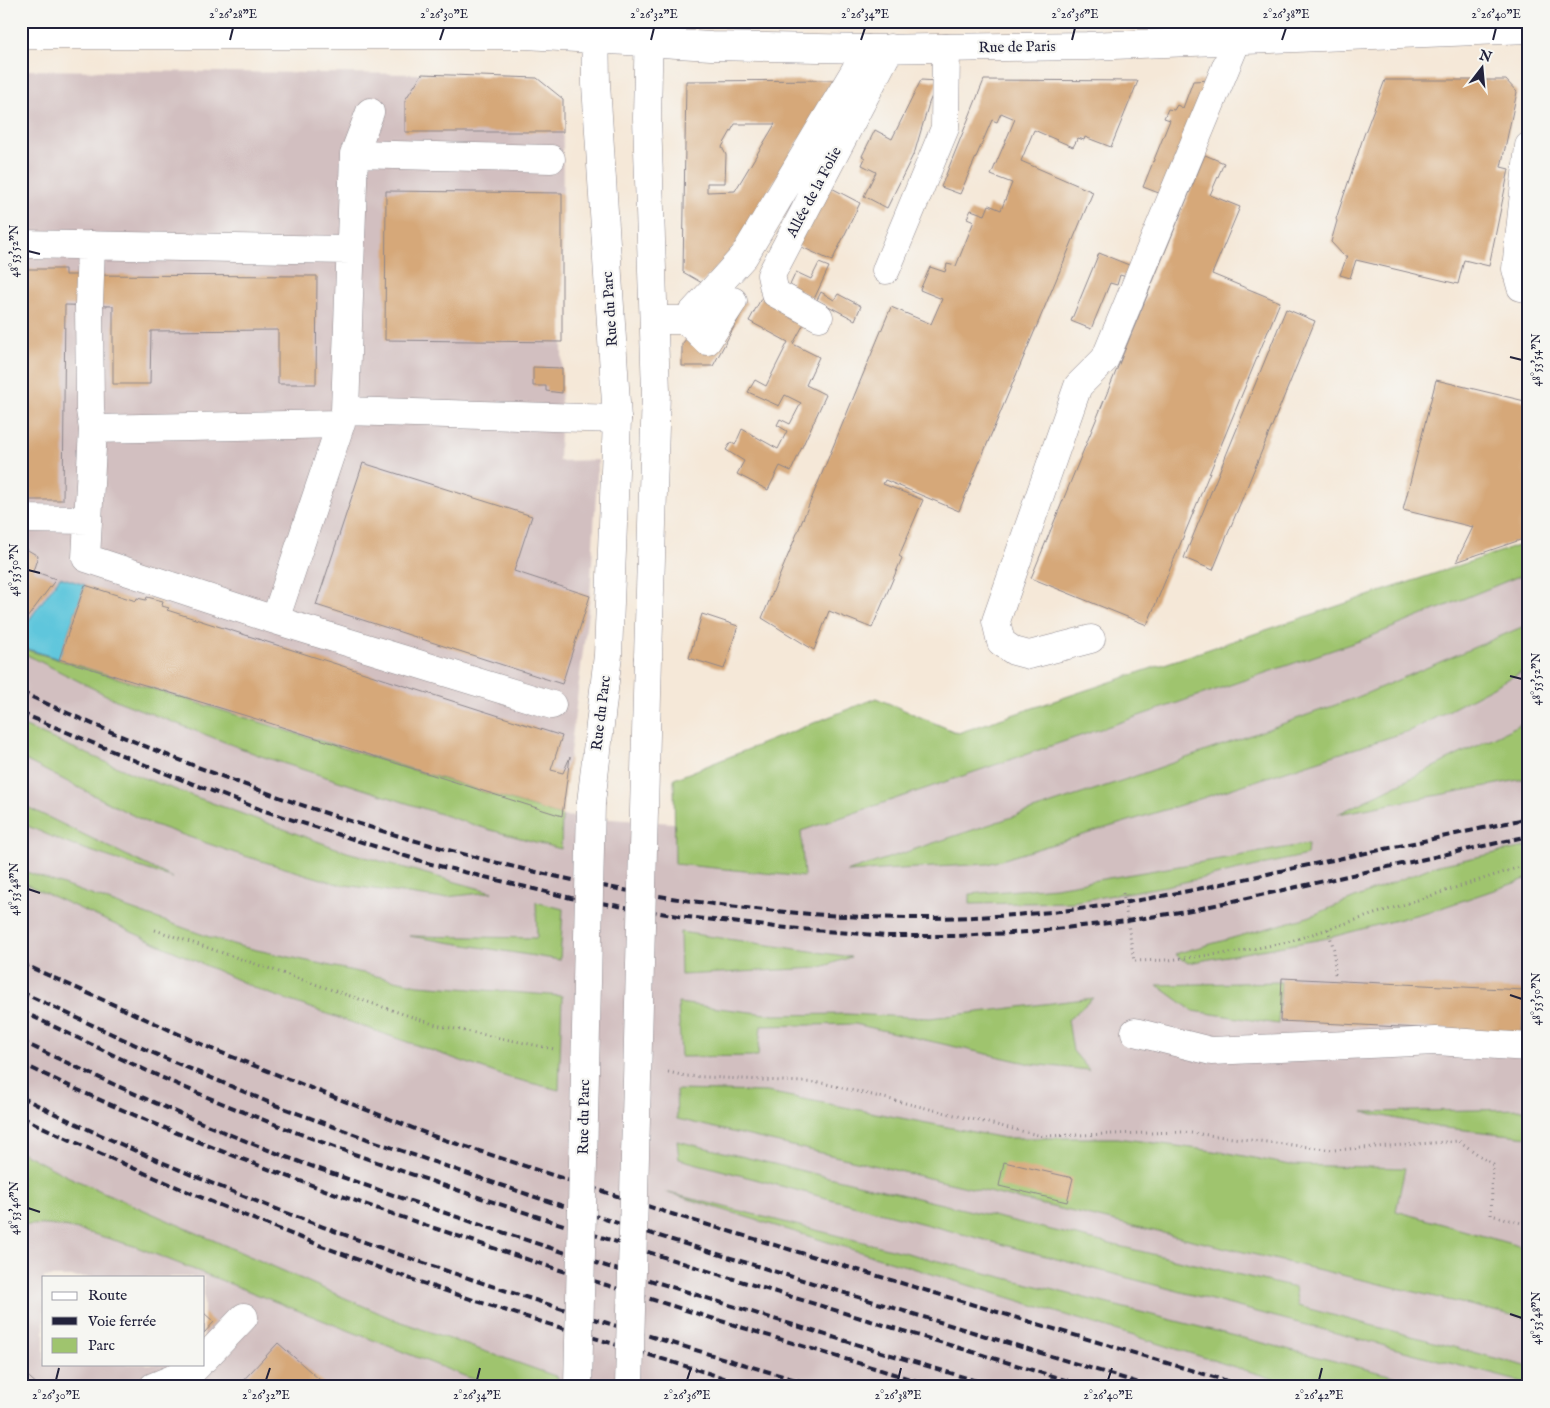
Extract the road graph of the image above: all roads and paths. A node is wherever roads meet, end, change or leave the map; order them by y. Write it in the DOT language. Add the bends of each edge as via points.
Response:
graph roads {
  1 [pos="1529,29"];
  2 [pos="595,30"];
  3 [pos="650,32"];
  4 [pos="21,35"];
  5 [pos="1237,40"];
  6 [pos="879,48"];
  7 [pos="946,48"];
  8 [pos="370,112"];
  9 [pos="1529,146"];
  10 [pos="354,154"];
  11 [pos="551,159"];
  12 [pos="21,244"];
  13 [pos="91,245"];
  14 [pos="350,250"];
  15 [pos="886,270"];
  16 [pos="1529,289"];
  17 [pos="733,302"];
  18 [pos="819,317"];
  19 [pos="653,320"];
  20 [pos="686,320"];
  21 [pos="343,418"];
  22 [pos="617,419"];
  23 [pos="92,429"];
  24 [pos="21,519"];
  25 [pos="88,520"];
  26 [pos="275,620"];
  27 [pos="1091,639"];
  28 [pos="552,705"];
  29 [pos="1529,864"];
  30 [pos="1123,893"];
  31 [pos="1328,929"];
  32 [pos="155,930"];
  33 [pos="1335,975"];
  34 [pos="1135,1032"];
  35 [pos="1529,1048"];
  36 [pos="561,1051"];
  37 [pos="667,1072"];
  38 [pos="1529,1225"];
  39 [pos="244,1317"];
  40 [pos="205,1358"];
  41 [pos="197,1366"];
  42 [pos="153,1387"];
  43 [pos="578,1387"];
  44 [pos="629,1387"];
  1 -- 5 [label="main road, Rue de Paris"];
  2 -- 3 [label="main road, Rue de Paris"];
  2 -- 4 [label="main road, Rue de Paris" via="526,35"];
  2 -- 22 [label="main road, Rue du Parc"];
  3 -- 6 [label="main road, Rue de Paris" via="711,46"];
  3 -- 19 [label="main road" via="647,118"];
  5 -- 7 [label="main road, Rue de Paris"];
  5 -- 27 [label="main road" via="1105,359 1078,386 996,621 1001,642 1014,651 1029,655"];
  6 -- 7 [label="main road, Rue de Paris"];
  6 -- 18 [label="main road, Allée de la Folie" via="771,274 775,293"];
  6 -- 20 [label="main road" via="744,256"];
  7 -- 15 [label="main road" via="945,128"];
  8 -- 10 [label="main road"];
  9 -- 16 [label="main road" via="1516,269 1521,287"];
  10 -- 11 [label="main road"];
  10 -- 14 [label="main road"];
  12 -- 13 [label="main road"];
  13 -- 14 [label="main road"];
  13 -- 23 [label="main road"];
  14 -- 21 [label="main road"];
  17 -- 20 [label="main road" via="707,341"];
  19 -- 20 [label="main road"];
  19 -- 44 [label="main road, bridge" via="656,392"];
  21 -- 22 [label="main road"];
  21 -- 23 [label="main road"];
  21 -- 26 [label="main road"];
  22 -- 43 [label="main road, Rue du Parc, bridge" via="608,655 591,803"];
  23 -- 25 [label="main road"];
  24 -- 25 [label="main road"];
  25 -- 26 [label="main road" via="86,558"];
  26 -- 28 [label="main road"];
  29 -- 31 [label="path"];
  30 -- 31 [label="path" via="1134,962 1237,952 1288,942"];
  31 -- 33 [label="path" via="1334,950"];
  32 -- 36 [label="path" via="436,1025"];
  34 -- 35 [label="main road" via="1212,1051 1436,1041"];
  37 -- 38 [label="path" via="686,1076 822,1083 1042,1136 1184,1132 1334,1150 1459,1141 1493,1165 1491,1215"];
  39 -- 40 [label="main road"];
  41 -- 42 [label="main road"];
}
